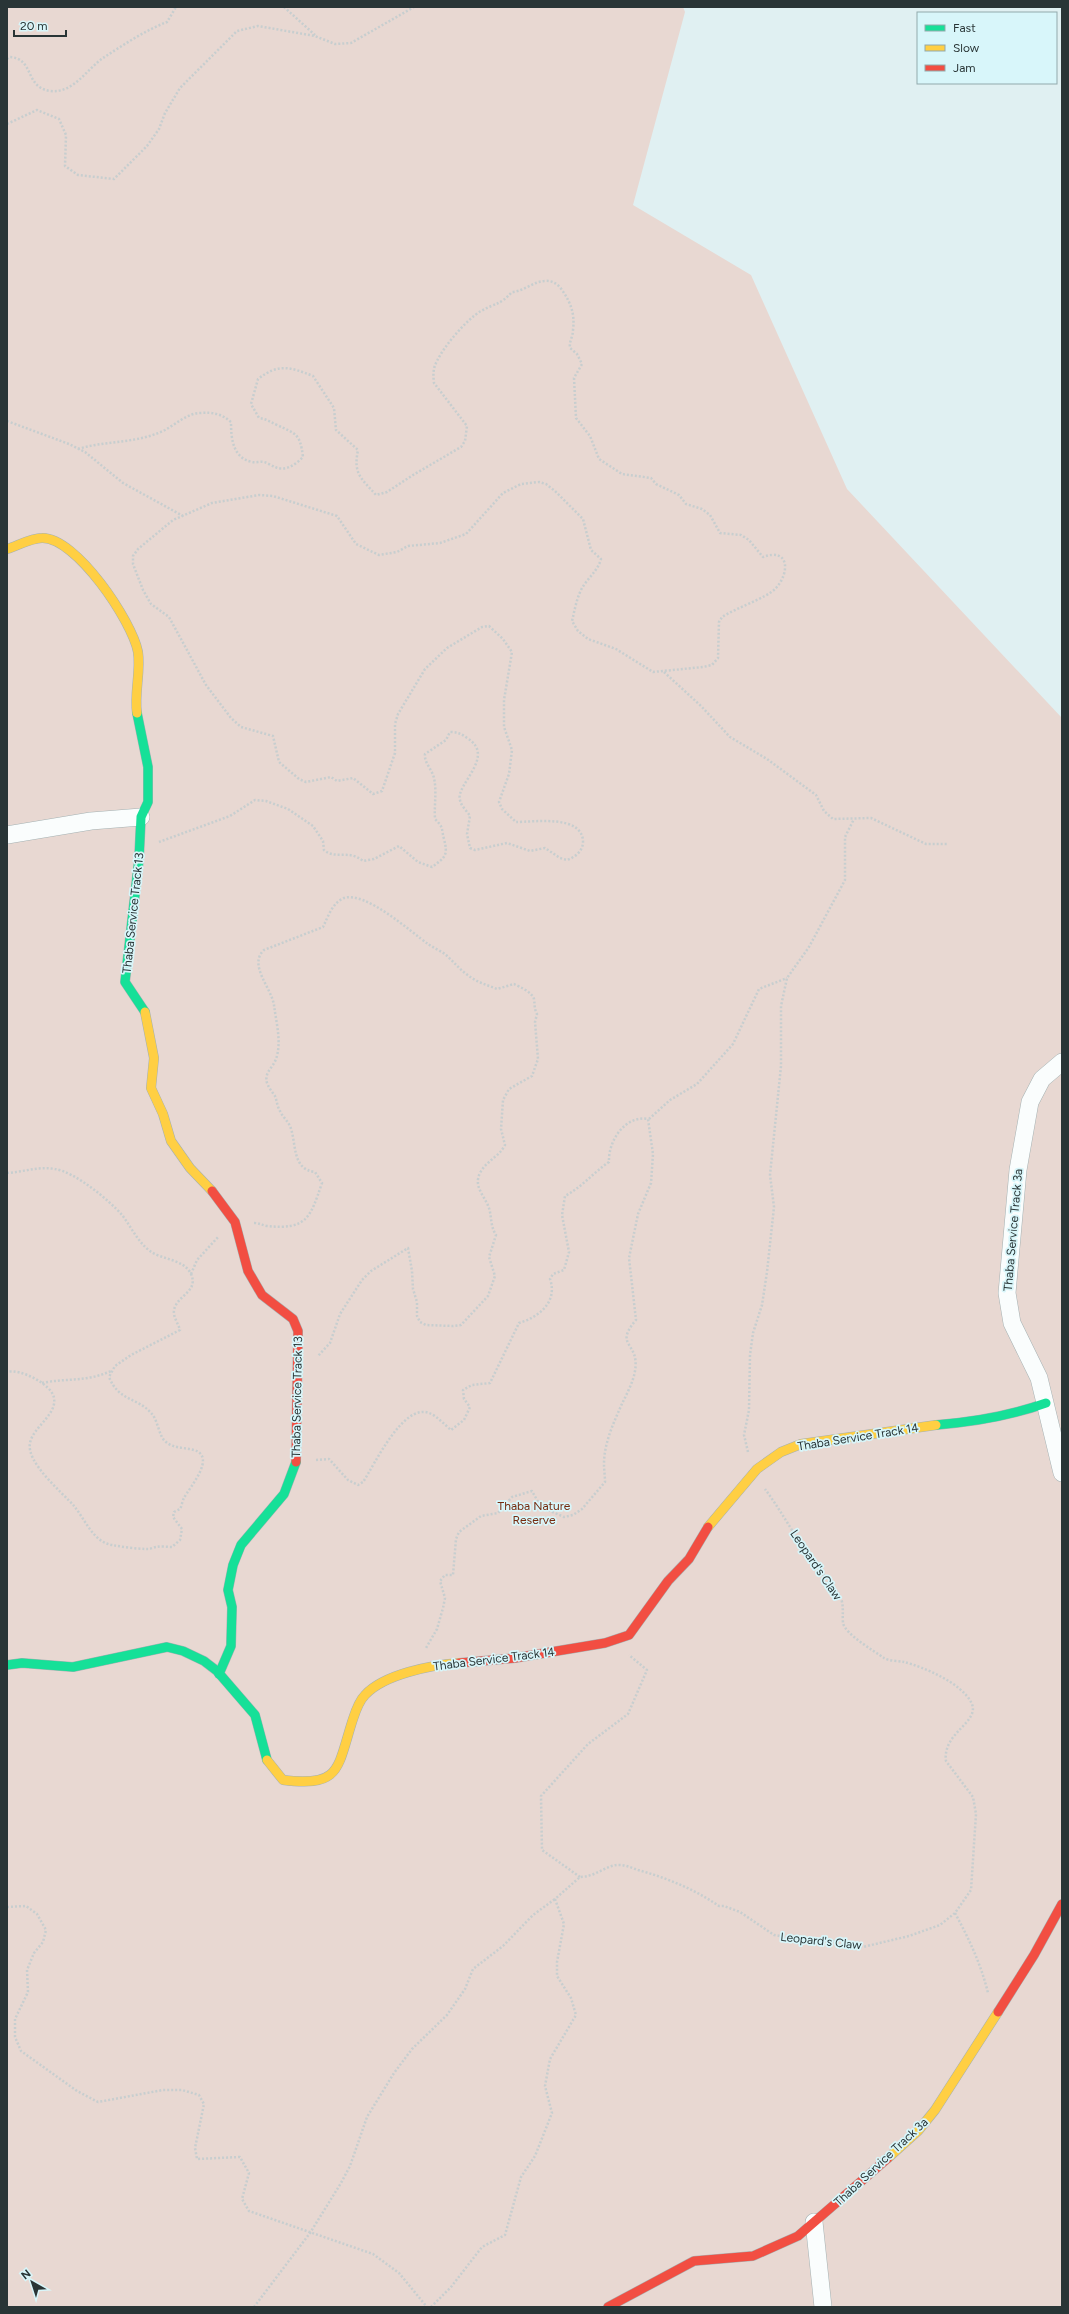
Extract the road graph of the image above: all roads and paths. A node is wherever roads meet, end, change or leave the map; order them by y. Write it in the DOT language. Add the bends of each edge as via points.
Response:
graph roads {
  1 [pos="176,7"];
  2 [pos="284,7"];
  3 [pos="414,7"];
  4 [pos="315,36"];
  5 [pos="7,59"];
  6 [pos="7,124"];
  7 [pos="7,422"];
  8 [pos="78,449"];
  9 [pos="184,516"];
  10 [pos="7,549"];
  11 [pos="664,672"];
  12 [pos="141,817"];
  13 [pos="854,819"];
  14 [pos="7,835"];
  15 [pos="948,844"];
  16 [pos="139,859"];
  17 [pos="787,978"];
  18 [pos="1062,1062"];
  19 [pos="648,1119"];
  20 [pos="7,1173"];
  21 [pos="235,1222"];
  22 [pos="191,1274"];
  23 [pos="317,1357"];
  24 [pos="111,1370"];
  25 [pos="7,1372"];
  26 [pos="42,1384"];
  27 [pos="1046,1403"];
  28 [pos="296,1462"];
  29 [pos="757,1469"];
  30 [pos="1062,1473"];
  31 [pos="605,1643"];
  32 [pos="7,1665"];
  33 [pos="410,1672"];
  34 [pos="219,1674"];
  35 [pos="580,1877"];
  36 [pos="555,1899"];
  37 [pos="1062,1904"];
  38 [pos="7,1907"];
  39 [pos="956,1913"];
  40 [pos="994,2018"];
  41 [pos="814,2222"];
  42 [pos="310,2233"];
  43 [pos="254,2307"];
  44 [pos="427,2307"];
  45 [pos="431,2307"];
  46 [pos="608,2307"];
  47 [pos="822,2307"];
  1 -- 5 [label="path" via="167,22 103,58 84,76 61,90 41,88 33,81 25,63 19,57"];
  2 -- 4 [label="path"];
  3 -- 4 [label="path" via="351,43 336,44"];
  4 -- 6 [label="path" via="258,26 237,31 180,88 151,140 132,163 114,179 78,175 65,166 66,135 59,120 37,110"];
  7 -- 8 [label="path" via="32,432 49,435"];
  8 -- 9 [label="path" via="123,483"];
  8 -- 11 [label="path" via="140,439 164,431 192,414 210,413 223,415 231,422 233,445 236,453 244,459 254,463 263,461 277,468 288,468 303,457 299,439 294,432 259,418 251,404 258,379 274,368 281,367 313,376 334,408 336,430 358,450 356,470 361,479 376,495 387,492 413,474 451,454 465,441 467,426 434,383 436,362 444,350 481,311 501,303 512,292 543,280 554,281 574,312 570,348 582,364 574,378 576,418 590,436 599,459 622,474 651,478 656,484 679,495 686,504 702,509 710,515 720,533 742,535 762,557 779,555 785,561 783,580 768,595 757,598 722,617 719,622 718,658 712,665"];
  9 -- 11 [label="path" via="212,503 259,495 273,496 337,516 356,544 379,555 466,534 493,503 511,488 531,482 546,484 584,519 591,550 601,559 599,566 579,594 572,621 578,631 588,639 616,649 645,669"];
  9 -- 16 [label="path" via="173,520 138,549 133,556 137,576 151,604 169,617 206,685 231,718 241,727 273,736 279,762 290,774 306,782 331,777 337,781 353,778 373,794 382,791 395,753 395,724 398,714 425,669 452,645 482,627 489,626 512,652 504,700 504,727 512,750 509,774 499,802 502,809 516,822 555,820 573,825 582,837 583,845 579,853 567,860 545,848 530,851 507,843 475,850 470,848 467,834 470,816 460,800 461,789 473,773 477,761 476,750 472,741 450,732 446,740 425,754 424,760 433,776 435,820 442,826 447,849 442,860 432,867 418,862 399,846 374,860 363,861 356,855 328,854 313,826 288,809 260,801 249,803 230,816 153,845"];
  10 -- 12 [label="street, Thaba Service Track 13" via="42,538 64,544 104,586 134,637 138,654 138,711 148,767 148,802"];
  11 -- 13 [label="path" via="702,706 730,737 816,794 824,811 833,819"];
  12 -- 14 [label="street" via="91,821"];
  12 -- 16 [label="street, Thaba Service Track 13"];
  13 -- 15 [label="path" via="871,818 926,844"];
  13 -- 17 [label="path" via="846,837 845,880 809,947"];
  16 -- 21 [label="street, Thaba Service Track 13" via="126,982 146,1014 154,1058 151,1088 163,1114 171,1141"];
  17 -- 19 [label="path" via="759,989 733,1044 697,1084 670,1100"];
  17 -- 29 [label="path" via="781,1006 781,1066 770,1175 774,1214 762,1305 753,1333 749,1410 744,1435 748,1453"];
  18 -- 27 [label="street, Thaba Service Track 3a" via="1042,1079 1030,1102 1018,1170 1008,1272 1009,1314 1039,1378"];
  19 -- 28 [label="path" via="633,1120 624,1126 616,1135 608,1154 609,1162 593,1173 575,1191 565,1196 562,1214 568,1252 564,1270 553,1274 550,1279 553,1287 551,1298 544,1309 533,1319 519,1323 490,1383 472,1385 463,1390 464,1399 470,1407 464,1420 451,1430 429,1413 418,1412 407,1417 386,1443 363,1482 358,1484 348,1480 329,1459 320,1458 302,1464"];
  19 -- 33 [label="path" via="653,1154 651,1183 638,1214 629,1258 636,1320 626,1334 626,1341 636,1358 634,1373 608,1439 604,1466 605,1482 582,1509 573,1515 564,1517 541,1507 532,1491 512,1497 498,1512 480,1516 459,1532 456,1539 454,1575 445,1575 440,1581 445,1598 437,1629"];
  20 -- 22 [label="path" via="45,1168 64,1171 101,1196 120,1213 134,1236 151,1252 179,1262"];
  21 -- 22 [label="path" via="197,1260"];
  21 -- 23 [label="path" via="265,1226 296,1226 305,1220 322,1182 315,1172 308,1171 296,1157 290,1126 280,1112 268,1085 267,1074 276,1060 279,1038 273,997 257,961 264,950 323,927 337,902 348,897 355,898 393,916 428,945 447,956 470,977 497,989 514,984 534,998 538,1059 532,1076 509,1089 503,1100 501,1129 505,1145 501,1153 480,1173 479,1192 489,1209 491,1226 496,1235 489,1257 495,1276 488,1296 462,1325 420,1322 417,1316 418,1302 413,1289 408,1248 371,1271 362,1280 340,1314 330,1343"];
  21 -- 28 [label="street, Thaba Service Track 13" via="248,1271 262,1295 293,1319 298,1330"];
  22 -- 24 [label="path" via="193,1283 190,1291 174,1311 180,1330 131,1354"];
  24 -- 26 [label="path" via="76,1381 53,1381"];
  24 -- 26 [label="path" via="109,1377 117,1391 152,1413 164,1441 177,1447 196,1450 203,1461 196,1483 184,1497 180,1509 174,1512 173,1517 180,1524 182,1534 180,1540 172,1547 149,1549 106,1543 89,1529 75,1507 40,1470 30,1443 51,1411 54,1397 50,1388"];
  25 -- 26 [label="path" via="18,1371"];
  27 -- 29 [label="street, Thaba Service Track 14" via="1012,1414 966,1423 912,1427 801,1444 781,1452"];
  27 -- 30 [label="street, Thaba Service Track 3a" via="1053,1443"];
  28 -- 34 [label="street, Thaba Service Track 13" via="284,1494 241,1544 233,1565 228,1590 232,1607 231,1646"];
  29 -- 31 [label="street, Thaba Service Track 14" via="712,1520 689,1559 668,1581 629,1634"];
  29 -- 39 [label="path, Leopard's Claw" via="765,1488 797,1538 839,1594 844,1606 843,1624 852,1636 885,1659 903,1662 933,1673 960,1690 971,1701 974,1710 972,1718 957,1731 945,1754 946,1761 973,1797 976,1814 971,1890"];
  31 -- 33 [label="street, Thaba Service Track 14" via="515,1658 453,1663"];
  31 -- 35 [label="path" via="630,1655 647,1670 628,1714 588,1744 542,1796 542,1850"];
  32 -- 34 [label="street, Thaba Service Track 14" via="22,1663 73,1667 167,1647 204,1661"];
  33 -- 34 [label="street, Thaba Service Track 14" via="380,1683 365,1695 350,1727 347,1743 336,1769 323,1780 306,1783 283,1780 268,1763 255,1715"];
  35 -- 36 [label="path, Leopard's Claw"];
  35 -- 39 [label="path, Leopard's Claw" via="590,1877 619,1864 683,1885 719,1906 740,1912 774,1935 863,1947 909,1936 940,1925"];
  36 -- 42 [label="path, Leopard's Claw" via="533,1915 503,1946 473,1969 465,1989 447,2015 412,2049 394,2073 367,2117 350,2166"];
  36 -- 45 [label="path" via="564,1924 557,1976 571,1998 576,2015 550,2059 545,2086 552,2113 535,2156 521,2177 505,2235 482,2247 451,2287"];
  37 -- 40 [label="street, Thaba Service Track 3a" via="1034,1956"];
  38 -- 42 [label="path" via="26,1906 37,1914 46,1930 43,1942 34,1953 27,1970 28,1992 15,2019 15,2037 21,2051 77,2091 98,2102 163,2090 182,2090 200,2096 204,2104 195,2148 197,2158 240,2157 249,2173 242,2199 249,2211"];
  39 -- 40 [label="path" via="984,1976"];
  40 -- 41 [label="street, Thaba Service Track 3a" via="935,2110 918,2131"];
  41 -- 46 [label="street, Thaba Service Track 3a" via="798,2236 753,2256 694,2261"];
  41 -- 47 [label="street"];
  42 -- 43 [label="path, Leopard's Claw"];
  42 -- 44 [label="path" via="373,2254 399,2273"];
}
